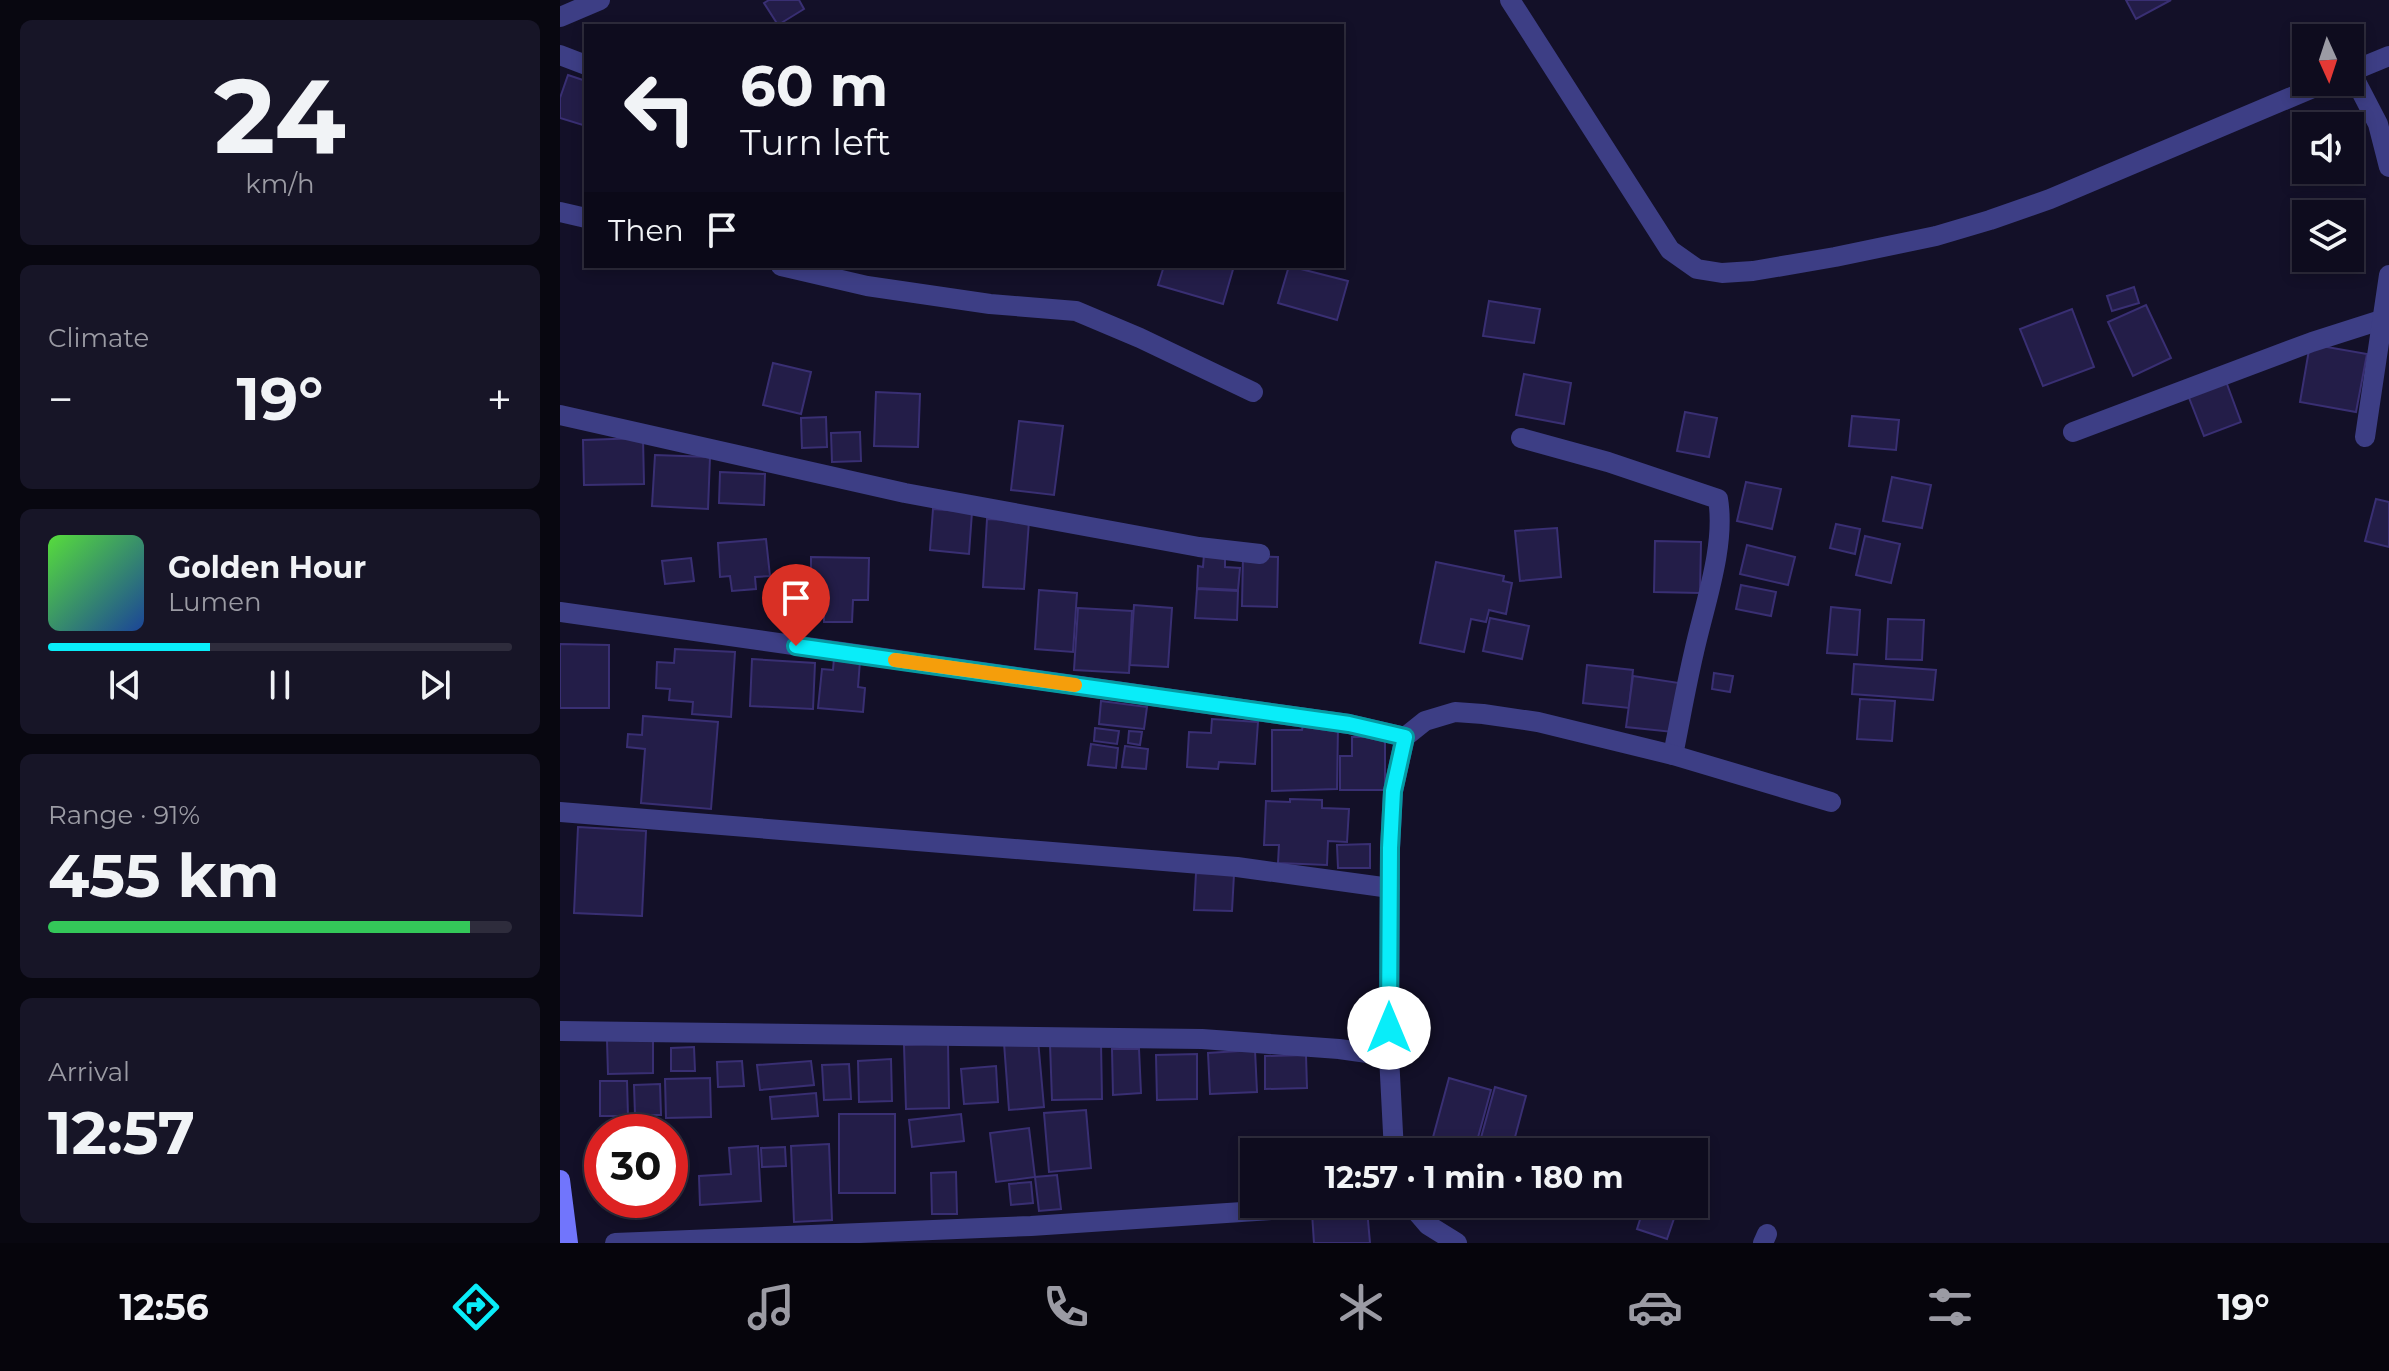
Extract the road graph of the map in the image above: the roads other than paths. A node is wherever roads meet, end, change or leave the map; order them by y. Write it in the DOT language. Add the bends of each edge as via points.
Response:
graph roads {
  1 [pos="600,0"];
  2 [pos="1510,0"];
  3 [pos="560,17"];
  4 [pos="560,55"];
  5 [pos="2389,56"];
  6 [pos="584,64"];
  7 [pos="2364,66"];
  8 [pos="2294,96"];
  9 [pos="2363,96"];
  10 [pos="2389,167"];
  11 [pos="560,212"];
  12 [pos="584,218"];
  13 [pos="790,268"];
  14 [pos="2389,275"];
  15 [pos="2384,319"];
  16 [pos="1253,392"];
  17 [pos="560,415"];
  18 [pos="2073,432"];
  19 [pos="2365,437"];
  20 [pos="1521,438"];
  21 [pos="1260,554"];
  22 [pos="560,612"];
  23 [pos="1405,737"];
  24 [pos="1673,755"];
  25 [pos="1831,802"];
  26 [pos="560,812"];
  27 [pos="1390,888"];
  28 [pos="560,1031"];
  29 [pos="1389,1056"];
  30 [pos="1393,1138"];
  31 [pos="560,1180"];
  32 [pos="1240,1212"];
  33 [pos="1422,1218"];
  34 [pos="568,1243"];
  35 [pos="615,1243"];
  36 [pos="1457,1243"];
  1 -- 3 [label="street"];
  2 -- 8 [label="street" via="1670,250 1697,269 1722,273 1835,257 1990,220"];
  4 -- 6 [label="street"];
  5 -- 7 [label="street"];
  9 -- 10 [label="street" via="2378,124"];
  11 -- 12 [label="street"];
  13 -- 16 [label="street" via="867,286 1076,311"];
  14 -- 15 [label="street"];
  15 -- 18 [label="street"];
  15 -- 19 [label="street"];
  17 -- 21 [label="street" via="905,493"];
  20 -- 24 [label="street" via="1718,499 1721,515 1711,582"];
  22 -- 23 [label="street" via="1349,724"];
  23 -- 24 [label="street" via="1425,721 1455,712 1538,722"];
  23 -- 27 [label="street" via="1393,791"];
  24 -- 25 [label="street"];
  26 -- 27 [label="street" via="1237,867"];
  27 -- 29 [label="street"];
  28 -- 29 [label="street" via="1202,1039"];
  29 -- 30 [label="street"];
  31 -- 34 [label="main road"];
  32 -- 35 [label="street"];
  33 -- 36 [label="street"];
}
